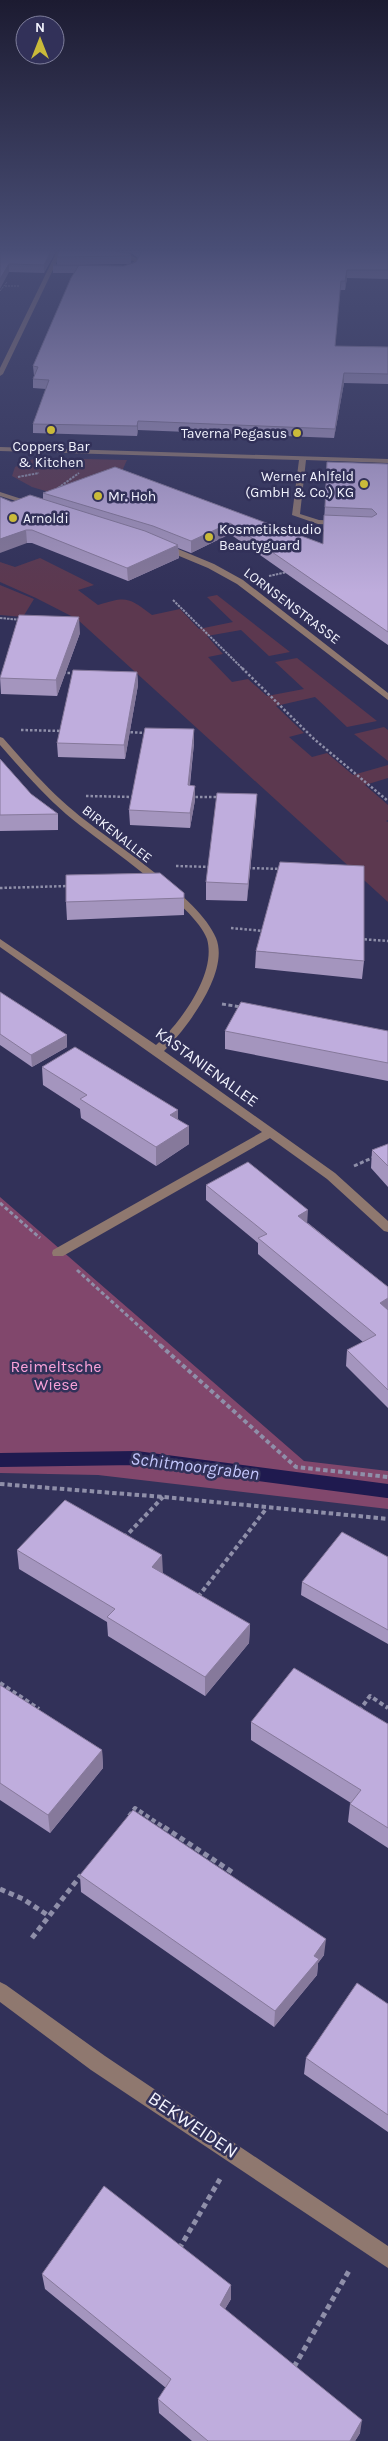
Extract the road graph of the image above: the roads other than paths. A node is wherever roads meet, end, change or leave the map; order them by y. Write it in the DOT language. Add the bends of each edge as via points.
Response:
graph roads {
  1 [pos="0,449"];
  2 [pos="303,458"];
  3 [pos="388,461"];
  4 [pos="0,494"];
  5 [pos="42,507"];
  6 [pos="345,523"];
  7 [pos="157,544"];
  8 [pos="388,696"];
  9 [pos="0,740"];
  10 [pos="0,942"];
  11 [pos="157,1051"];
  12 [pos="269,1133"];
  13 [pos="388,1228"];
  14 [pos="58,1253"];
  15 [pos="0,1991"];
  16 [pos="388,2258"];
  1 -- 2 [label="street"];
  2 -- 3 [label="street"];
  2 -- 6 [label="street" via="296,515 318,522"];
  4 -- 5 [label="street"];
  7 -- 8 [label="street, LORNSENSTRASSE" via="240,582"];
  9 -- 11 [label="street, BIRKENALLEE" via="72,816 181,900 207,927 214,948 197,1000 181,1028"];
  10 -- 11 [label="street, KASTANIENALLEE"];
  11 -- 12 [label="street, KASTANIENALLEE"];
  12 -- 13 [label="street, KASTANIENALLEE" via="331,1176"];
  12 -- 14 [label="street"];
  15 -- 16 [label="street, BEKWEIDEN" via="98,2063"];
}
